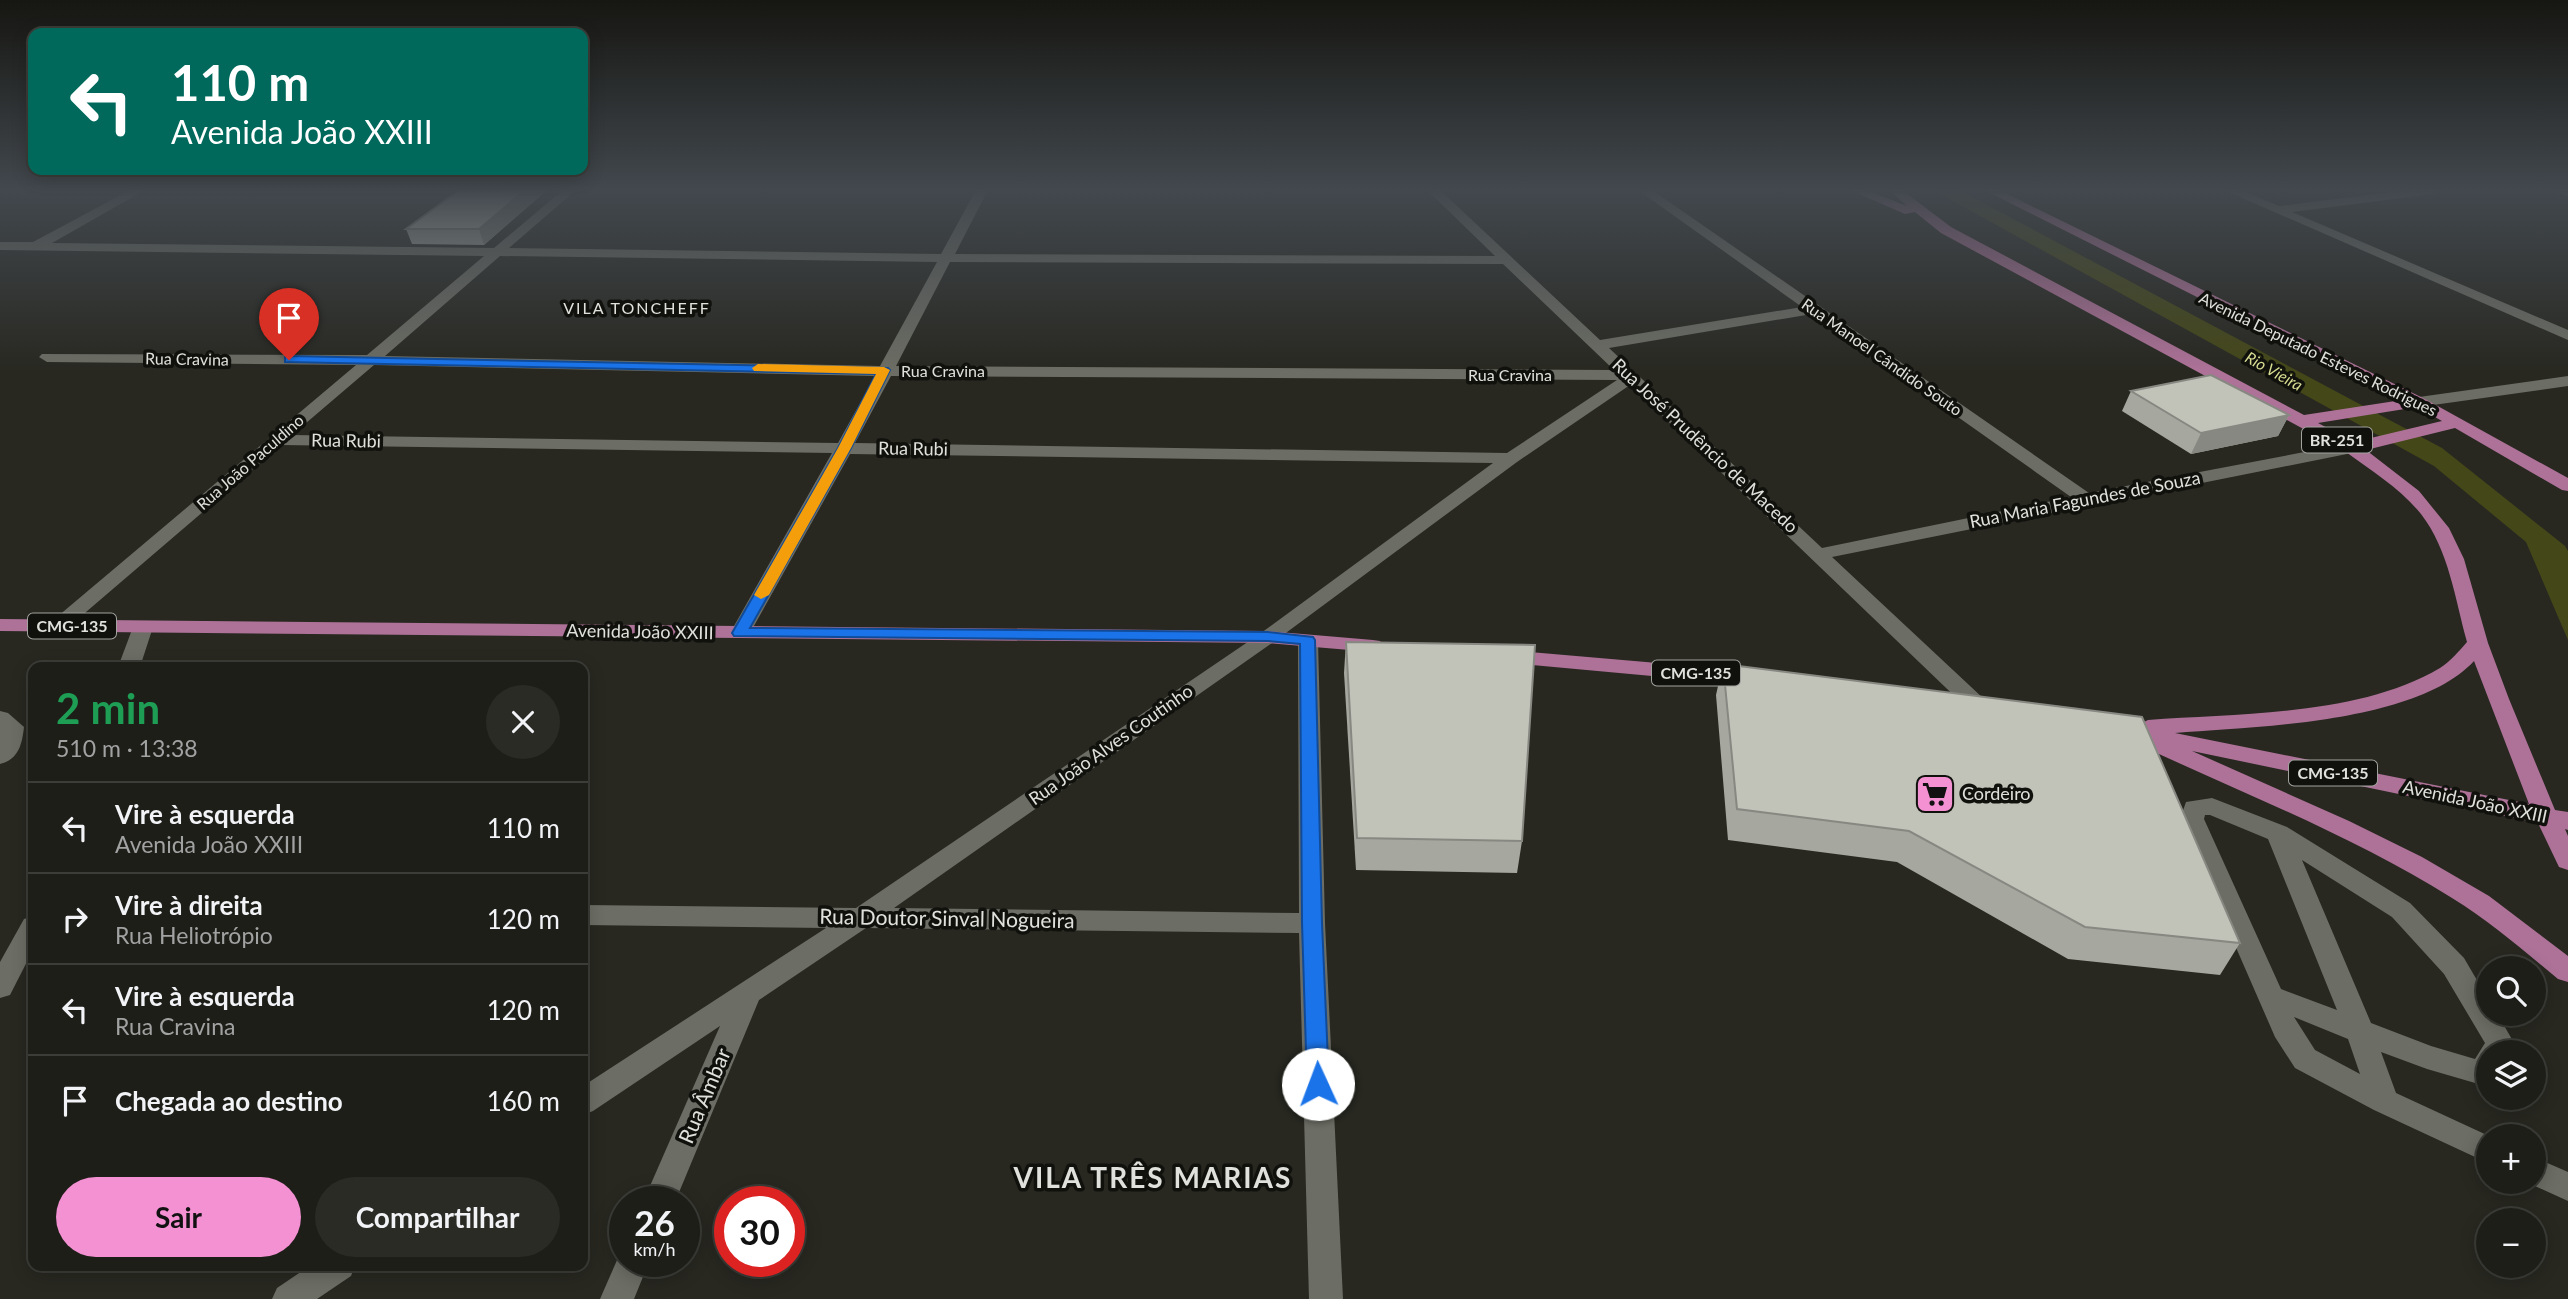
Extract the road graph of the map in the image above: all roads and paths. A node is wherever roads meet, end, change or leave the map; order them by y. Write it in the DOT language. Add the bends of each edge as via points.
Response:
graph roads {
  1 [pos="369,251"];
  2 [pos="950,251"];
  3 [pos="1497,251"];
  4 [pos="1729,251"];
  5 [pos="1986,251"];
  6 [pos="2113,251"];
  7 [pos="2372,251"];
  8 [pos="497,252"];
  9 [pos="946,258"];
  10 [pos="1507,260"];
  11 [pos="1813,310"];
  12 [pos="2568,335"];
  13 [pos="1597,345"];
  14 [pos="47,357"];
  15 [pos="370,360"];
  16 [pos="884,370"];
  17 [pos="1631,376"];
  18 [pos="2564,384"];
  19 [pos="2419,402"];
  20 [pos="2309,419"];
  21 [pos="2449,425"];
  22 [pos="274,440"];
  23 [pos="2361,447"];
  24 [pos="844,448"];
  25 [pos="1511,458"];
  26 [pos="2568,486"];
  27 [pos="2086,499"];
  28 [pos="1819,554"];
  29 [pos="0,625"];
  30 [pos="58,626"];
  31 [pos="143,627"];
  32 [pos="740,633"];
  33 [pos="1268,637"];
  34 [pos="1308,640"];
  35 [pos="2478,643"];
  36 [pos="1390,647"];
  37 [pos="1487,655"];
  38 [pos="131,662"];
  39 [pos="1776,680"];
  40 [pos="1937,698"];
  41 [pos="1976,704"];
  42 [pos="2002,708"];
  43 [pos="0,718"];
  44 [pos="2095,724"];
  45 [pos="2122,729"];
  46 [pos="0,756"];
  47 [pos="2556,818"];
  48 [pos="2278,833"];
  49 [pos="2568,861"];
  50 [pos="588,915"];
  51 [pos="861,918"];
  52 [pos="1312,923"];
  53 [pos="28,935"];
  54 [pos="2568,971"];
  55 [pos="0,987"];
  56 [pos="750,989"];
  57 [pos="2273,998"];
  58 [pos="2360,1031"];
  59 [pos="2498,1040"];
  60 [pos="2476,1071"];
  61 [pos="588,1099"];
  62 [pos="2384,1101"];
  63 [pos="2476,1144"];
  64 [pos="2546,1177"];
  65 [pos="666,1186"];
  66 [pos="2568,1187"];
  67 [pos="330,1271"];
  68 [pos="627,1277"];
  69 [pos="289,1299"];
  70 [pos="617,1299"];
  71 [pos="1326,1299"];
  1 -- 8 [label="street"];
  2 -- 9 [label="street"];
  3 -- 10 [label="street, Rua José Prudêncio de Macedo"];
  4 -- 11 [label="street, Rua Manoel Cândido Souto"];
  5 -- 20 [label="main road, BR-251"];
  6 -- 19 [label="main road, Avenida Deputado Esteves Rodrigues"];
  7 -- 12 [label="street"];
  8 -- 9 [label="street"];
  8 -- 15 [label="street, Rua João Paculdino"];
  9 -- 10 [label="street"];
  9 -- 16 [label="street"];
  10 -- 13 [label="street, Rua José Prudêncio de Macedo"];
  11 -- 13 [label="street"];
  11 -- 27 [label="street, Rua Manoel Cândido Souto"];
  13 -- 17 [label="street, Rua José Prudêncio de Macedo"];
  14 -- 15 [label="street, Rua Cravina"];
  15 -- 16 [label="street, Rua Cravina"];
  15 -- 22 [label="street, Rua João Paculdino"];
  16 -- 17 [label="street, Rua Cravina"];
  16 -- 24 [label="street"];
  17 -- 25 [label="street, Rua João Alves Coutinho"];
  17 -- 28 [label="street, Rua José Prudêncio de Macedo"];
  18 -- 19 [label="street"];
  19 -- 20 [label="main road"];
  19 -- 21 [label="main road, Avenida Deputado Esteves Rodrigues"];
  20 -- 23 [label="main road, BR-251"];
  21 -- 23 [label="main road"];
  21 -- 26 [label="main road, Avenida Deputado Esteves Rodrigues" via="2523,458"];
  22 -- 24 [label="street, Rua Rubi"];
  22 -- 30 [label="street, Rua João Paculdino"];
  23 -- 27 [label="street, Rua Maria Fagundes de Souza"];
  23 -- 35 [label="main road, BR-251" via="2430,513 2453,552"];
  24 -- 25 [label="street, Rua Rubi"];
  24 -- 32 [label="street"];
  25 -- 33 [label="street, Rua João Alves Coutinho"];
  27 -- 28 [label="street, Rua Maria Fagundes de Souza"];
  28 -- 41 [label="street, Rua José Prudêncio de Macedo"];
  29 -- 30 [label="main road, Avenida João XXIII / CMG-135"];
  30 -- 31 [label="main road, Avenida João XXIII / CMG-135"];
  31 -- 32 [label="main road, Avenida João XXIII / CMG-135"];
  31 -- 38 [label="street"];
  32 -- 33 [label="main road, Avenida João XXIII / CMG-135"];
  33 -- 34 [label="main road, Avenida João XXIII / CMG-135"];
  33 -- 51 [label="street, Rua João Alves Coutinho"];
  34 -- 36 [label="main road, Avenida João XXIII / CMG-135"];
  34 -- 52 [label="street"];
  35 -- 45 [label="main road" via="2450,672 2408,691 2313,713"];
  35 -- 47 [label="main road, BR-251"];
  37 -- 39 [label="main road, CMG-135"];
  40 -- 41 [label="main road"];
  41 -- 42 [label="main road"];
  43 -- 46 [label="street" via="13,727 10,746"];
  44 -- 45 [label="main road, Avenida João XXIII / CMG-135"];
  45 -- 47 [label="main road, Avenida João XXIII / CMG-135"];
  45 -- 54 [label="main road" via="2370,842 2450,884"];
  47 -- 49 [label="main road, BR-251"];
  48 -- 57 [label="street" via="2212,806 2194,808 2192,819"];
  48 -- 58 [label="street"];
  48 -- 59 [label="street" via="2400,910 2454,966"];
  50 -- 51 [label="street, Rua Doutor Sinval Nogueira"];
  51 -- 52 [label="street, Rua Doutor Sinval Nogueira"];
  51 -- 56 [label="street, Rua João Alves Coutinho"];
  52 -- 71 [label="street"];
  53 -- 55 [label="street"];
  56 -- 61 [label="street, Rua João Alves Coutinho"];
  56 -- 65 [label="street, Rua Âmbar"];
  57 -- 58 [label="street"];
  57 -- 62 [label="street" via="2289,1037 2305,1059"];
  58 -- 60 [label="street"];
  58 -- 62 [label="street"];
  62 -- 63 [label="street"];
  64 -- 66 [label="street"];
  67 -- 69 [label="street"];
  68 -- 70 [label="street"];
}
